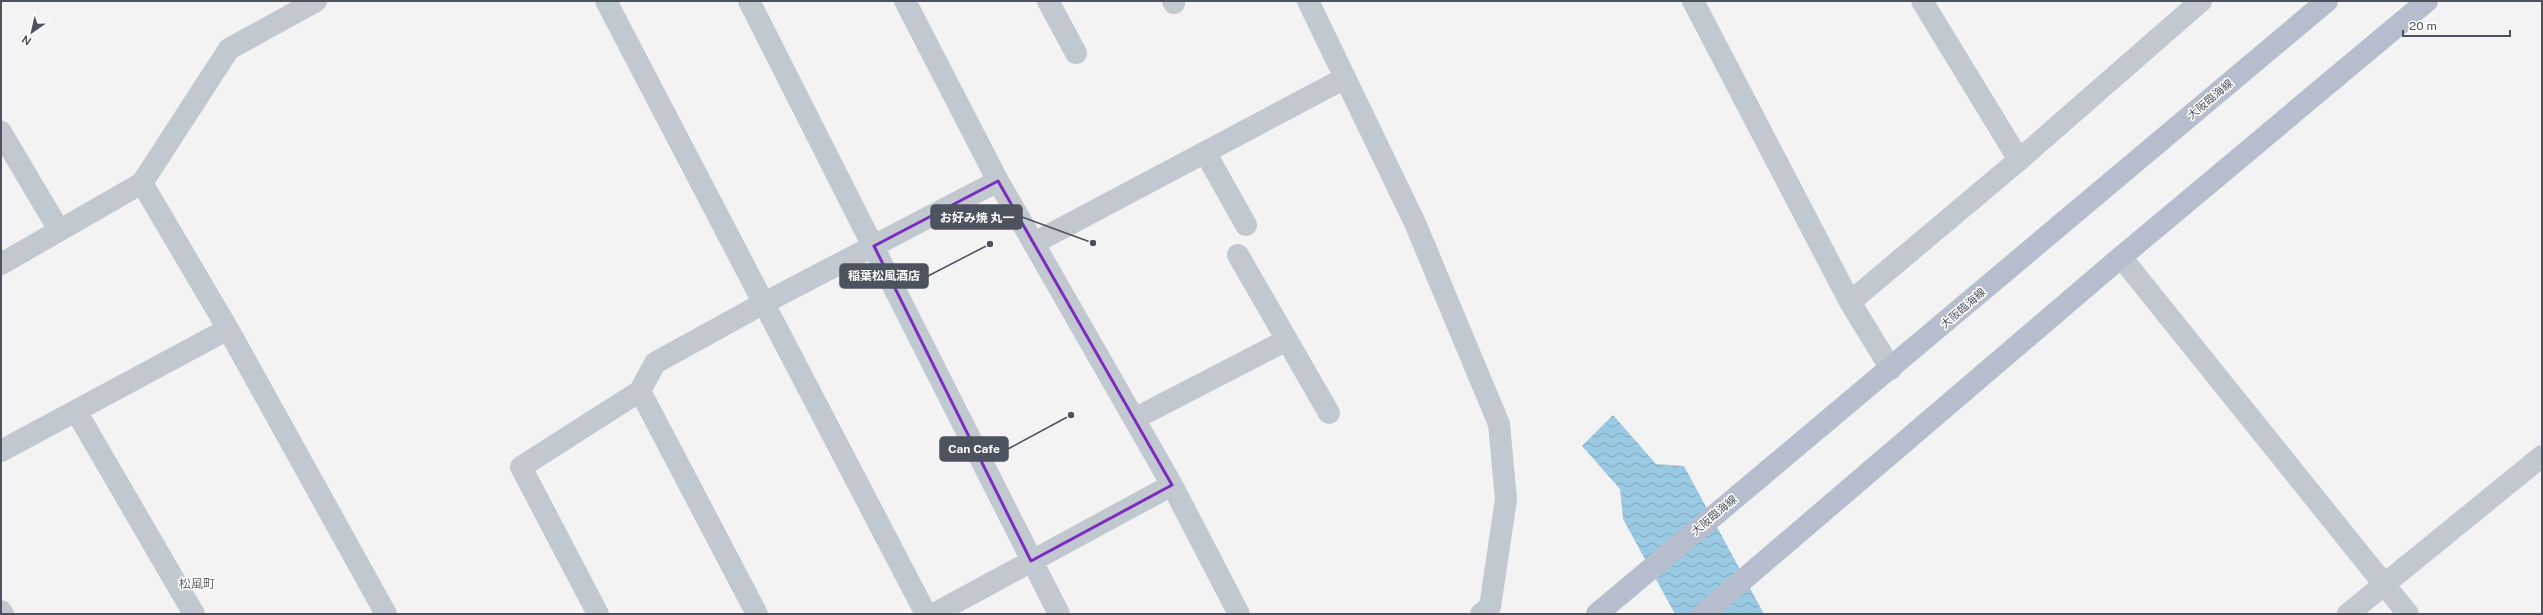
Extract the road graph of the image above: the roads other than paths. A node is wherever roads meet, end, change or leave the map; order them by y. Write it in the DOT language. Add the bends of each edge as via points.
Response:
graph roads {
  1 [pos="316,1"];
  2 [pos="606,1"];
  3 [pos="749,1"];
  4 [pos="905,1"];
  5 [pos="1048,1"];
  6 [pos="1308,1"];
  7 [pos="1693,1"];
  8 [pos="1922,1"];
  9 [pos="2201,1"];
  10 [pos="2327,1"];
  11 [pos="2427,1"];
  12 [pos="1076,54"];
  13 [pos="1345,78"];
  14 [pos="1,132"];
  15 [pos="1205,152"];
  16 [pos="2019,160"];
  17 [pos="998,181"];
  18 [pos="142,183"];
  19 [pos="1246,225"];
  20 [pos="59,230"];
  21 [pos="1034,243"];
  22 [pos="874,246"];
  23 [pos="1238,255"];
  24 [pos="2121,257"];
  25 [pos="1,264"];
  26 [pos="1850,302"];
  27 [pos="764,303"];
  28 [pos="228,329"];
  29 [pos="1287,340"];
  30 [pos="1891,369"];
  31 [pos="640,392"];
  32 [pos="76,411"];
  33 [pos="1329,413"];
  34 [pos="1134,419"];
  35 [pos="1,451"];
  36 [pos="2542,456"];
  37 [pos="1172,486"];
  38 [pos="1031,561"];
  39 [pos="2383,585"];
  40 [pos="1,611"];
  41 [pos="2,614"];
  42 [pos="194,614"];
  43 [pos="386,614"];
  44 [pos="598,614"];
  45 [pos="757,614"];
  46 [pos="926,614"];
  47 [pos="934,614"];
  48 [pos="1059,614"];
  49 [pos="1239,614"];
  50 [pos="1481,614"];
  51 [pos="1598,614"];
  52 [pos="1703,614"];
  53 [pos="2348,614"];
  54 [pos="2408,614"];
  1 -- 18 [label="street" via="229,50"];
  2 -- 27 [label="street"];
  3 -- 22 [label="street"];
  4 -- 17 [label="street"];
  5 -- 12 [label="street"];
  6 -- 13 [label="street"];
  7 -- 26 [label="street"];
  8 -- 16 [label="street"];
  9 -- 16 [label="street"];
  10 -- 30 [label="main road, 大阪臨海線"];
  11 -- 24 [label="main road"];
  13 -- 15 [label="street"];
  13 -- 50 [label="street" via="1415,223 1499,424 1506,499 1490,607"];
  14 -- 20 [label="street"];
  15 -- 19 [label="street"];
  15 -- 21 [label="street"];
  16 -- 26 [label="street"];
  17 -- 21 [label="street"];
  17 -- 22 [label="street"];
  18 -- 20 [label="street"];
  18 -- 28 [label="street"];
  20 -- 25 [label="street"];
  21 -- 34 [label="street"];
  22 -- 27 [label="street"];
  22 -- 38 [label="street"];
  23 -- 29 [label="street"];
  24 -- 39 [label="street"];
  24 -- 52 [label="main road"];
  26 -- 30 [label="street"];
  27 -- 31 [label="street" via="655,363"];
  27 -- 46 [label="street"];
  28 -- 32 [label="street"];
  28 -- 43 [label="street"];
  29 -- 33 [label="street"];
  29 -- 34 [label="street"];
  30 -- 51 [label="main road, 大阪臨海線"];
  31 -- 44 [label="street" via="521,468"];
  31 -- 45 [label="street"];
  32 -- 35 [label="street"];
  32 -- 42 [label="street"];
  34 -- 37 [label="street"];
  36 -- 39 [label="street"];
  37 -- 38 [label="street"];
  37 -- 49 [label="street"];
  38 -- 47 [label="street"];
  38 -- 48 [label="street"];
  39 -- 53 [label="street"];
  39 -- 54 [label="street"];
  40 -- 41 [label="street"];
}
